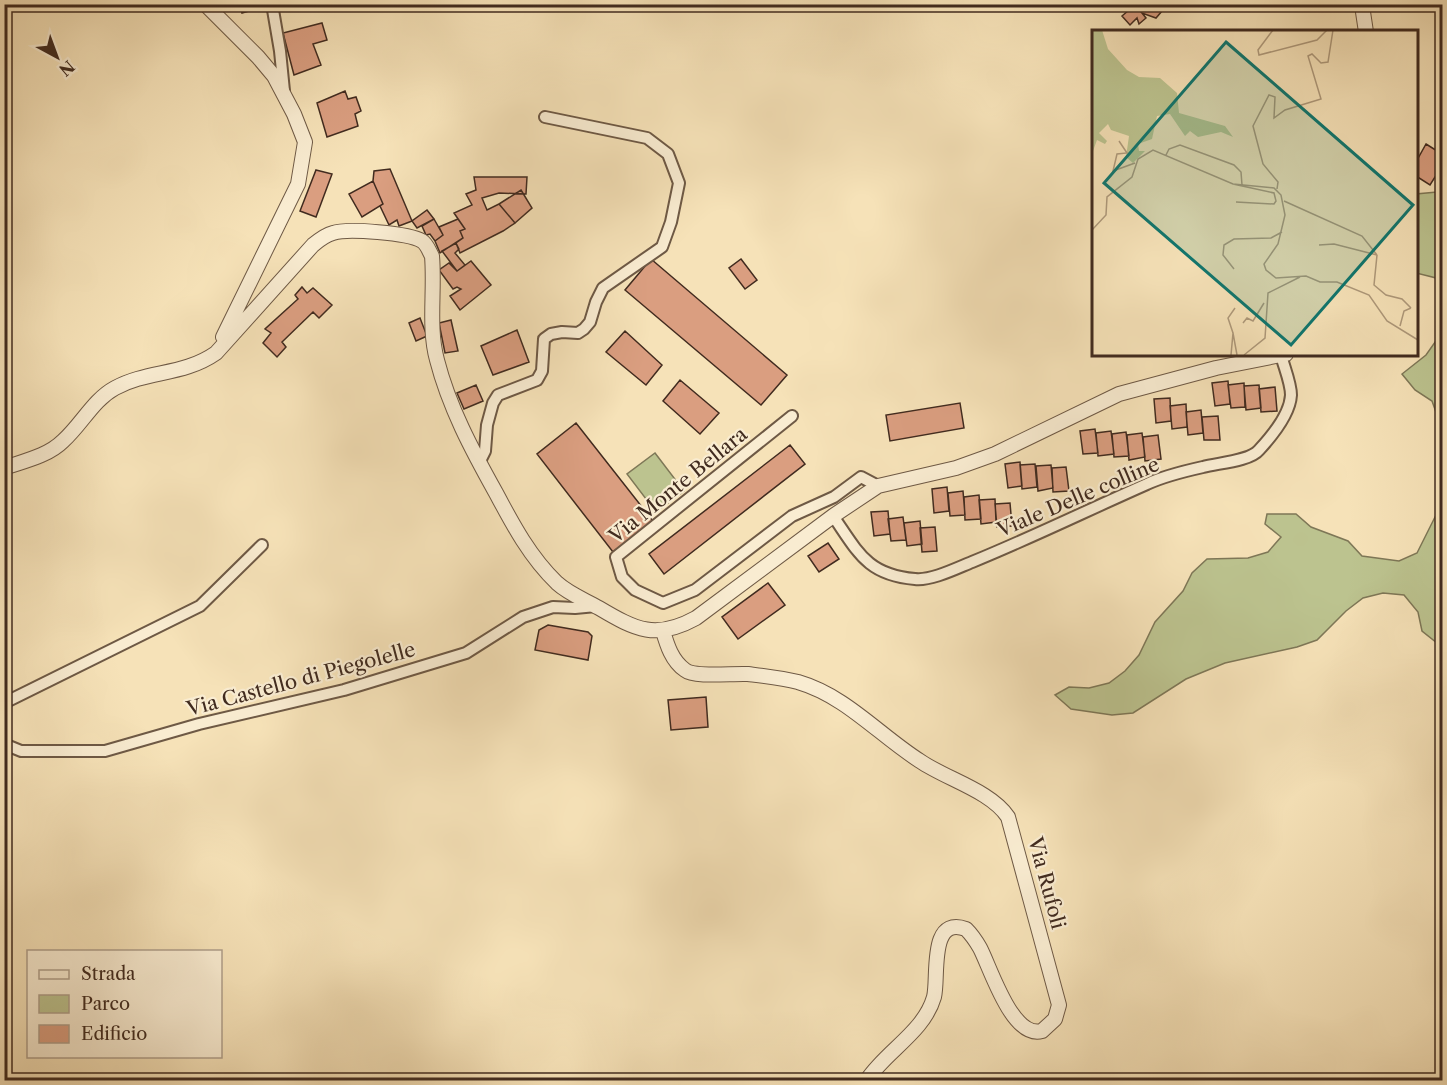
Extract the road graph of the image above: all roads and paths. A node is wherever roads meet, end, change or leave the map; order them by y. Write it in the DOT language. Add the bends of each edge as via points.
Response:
graph roads {
  1 [pos="205,4"];
  2 [pos="272,4"];
  3 [pos="1364,4"];
  4 [pos="1366,30"];
  5 [pos="284,95"];
  6 [pos="545,117"];
  7 [pos="216,353"];
  8 [pos="1278,356"];
  9 [pos="1283,356"];
  10 [pos="792,416"];
  11 [pos="479,463"];
  12 [pos="4,468"];
  13 [pos="878,486"];
  14 [pos="833,516"];
  15 [pos="262,545"];
  16 [pos="596,606"];
  17 [pos="663,631"];
  18 [pos="4,703"];
  19 [pos="4,744"];
  20 [pos="867,1080"];
  1 -- 5 [label="street" via="258,57"];
  2 -- 5 [label="street"];
  3 -- 4 [label="street"];
  5 -- 7 [label="street" via="305,142 298,184"];
  6 -- 11 [label="street" via="647,138 668,154 679,183 662,247 603,288 585,329 551,334 544,339 542,371 537,380 498,395"];
  7 -- 11 [label="street" via="323,237 339,231 364,232 422,241 432,256 433,344 462,428"];
  7 -- 12 [label="street" via="189,368 116,388 96,403 62,443"];
  8 -- 13 [label="street" via="1119,394 995,454 956,468"];
  9 -- 14 [label="street, Viale Delle colline" via="1291,394 1286,411 1257,452 1150,482 1029,539 945,572 917,580 885,573 869,565"];
  10 -- 13 [label="street, Via Monte Bellara" via="616,557 622,577 635,590 663,603 695,590 792,516 834,497 861,477"];
  11 -- 16 [label="street" via="516,530 543,567 565,589"];
  13 -- 14 [label="street"];
  14 -- 17 [label="street" via="696,618"];
  15 -- 18 [label="street" via="200,606"];
  16 -- 17 [label="street" via="623,622"];
  16 -- 19 [label="street, Via Castello di Piegolelle" via="553,607 523,617 466,653 344,690 105,751 21,751"];
  17 -- 20 [label="street, Via Rufoli" via="668,649 684,670 702,675 774,677 819,690 918,760 990,800 1008,817 1059,1005 1057,1015 1042,1030 1033,1032 1023,1027 1002,997 975,940 966,929 952,927 939,943 935,995 929,1010"];
}
